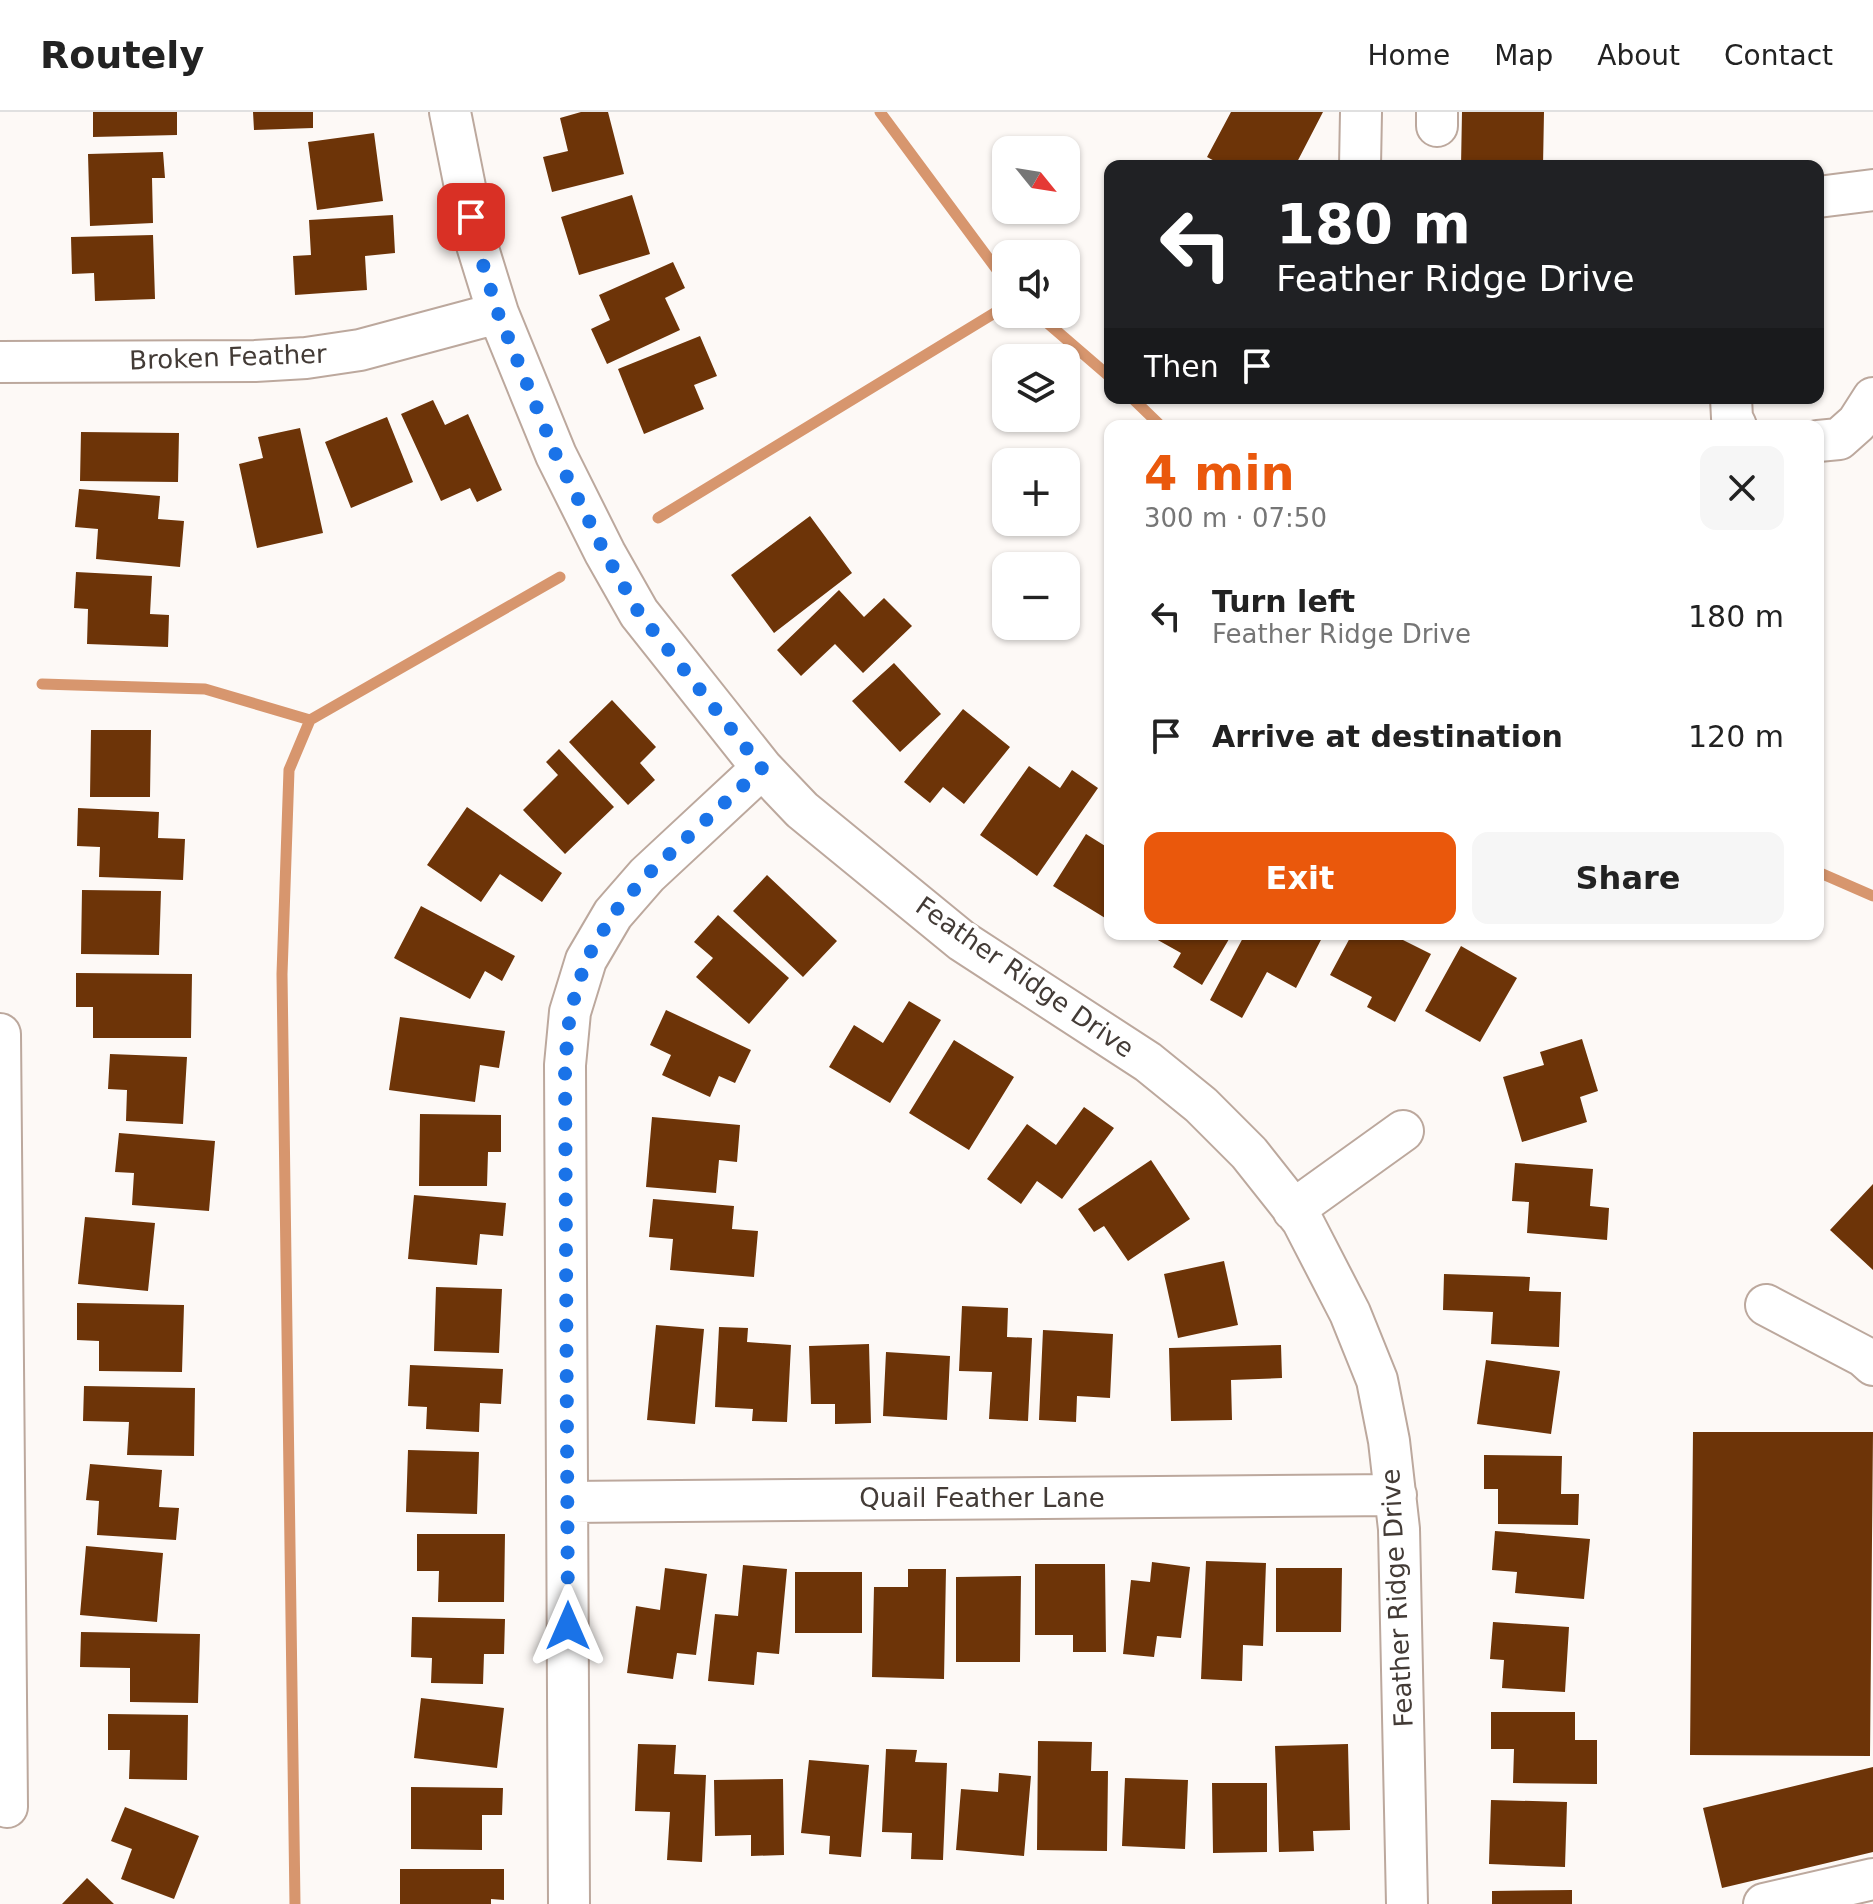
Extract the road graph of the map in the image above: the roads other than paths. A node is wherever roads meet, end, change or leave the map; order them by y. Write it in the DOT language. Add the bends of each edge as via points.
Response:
graph roads {
  1 [pos="450,112"];
  2 [pos="1361,112"];
  3 [pos="1360,160"];
  4 [pos="1873,190"];
  5 [pos="1824,196"];
  6 [pos="498,313"];
  7 [pos="0,362"];
  8 [pos="1873,398"];
  9 [pos="1824,440"];
  10 [pos="762,768"];
  11 [pos="0,1034"];
  12 [pos="1403,1131"];
  13 [pos="1293,1210"];
  14 [pos="1766,1305"];
  15 [pos="1873,1365"];
  16 [pos="1396,1495"];
  17 [pos="568,1502"];
  18 [pos="7,1807"];
  19 [pos="1873,1879"];
  20 [pos="569,1904"];
  21 [pos="1407,1904"];
  22 [pos="1764,1904"];
  1 -- 6 [label="street, Feather Ridge Drive" via="476,242"];
  2 -- 3 [label="street"];
  4 -- 5 [label="street"];
  6 -- 7 [label="street, Broken Feather" via="360,350 306,358"];
  6 -- 10 [label="street, Feather Ridge Drive" via="556,455 639,613"];
  8 -- 9 [label="street" via="1839,439"];
  10 -- 13 [label="street, Feather Ridge Drive" via="802,810 962,941 1148,1062 1201,1105 1249,1153"];
  10 -- 17 [label="street" via="647,875 613,914 586,960 570,1012 565,1065"];
  11 -- 18 [label="street"];
  12 -- 13 [label="street"];
  13 -- 16 [label="street, Feather Ridge Drive" via="1350,1313 1377,1380"];
  14 -- 15 [label="street"];
  16 -- 17 [label="street, Quail Feather Lane"];
  16 -- 21 [label="street, Feather Ridge Drive"];
  17 -- 20 [label="street"];
  19 -- 22 [label="street"];
}
